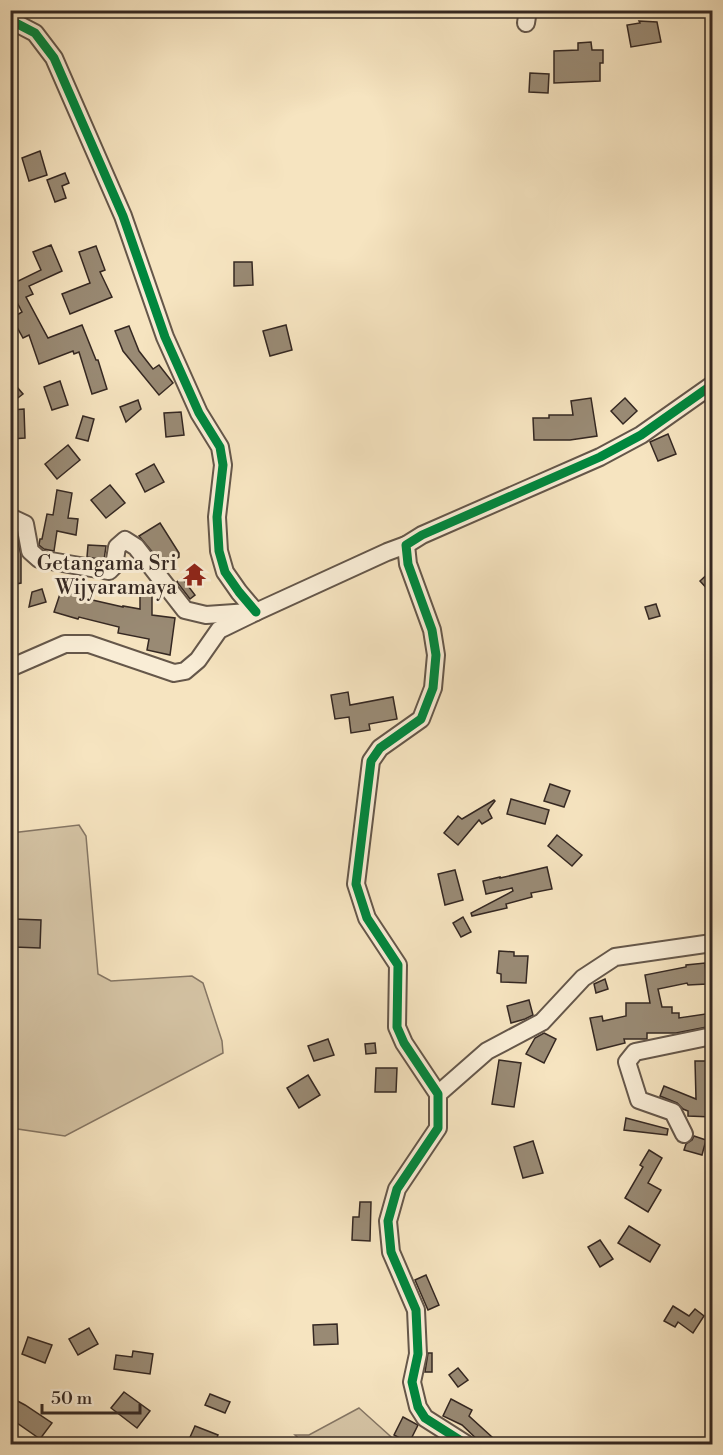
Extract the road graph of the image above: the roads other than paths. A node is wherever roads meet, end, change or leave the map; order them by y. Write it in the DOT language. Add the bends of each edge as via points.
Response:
graph roads {
  1 [pos="10,21"];
  2 [pos="712,384"];
  3 [pos="10,517"];
  4 [pos="406,545"];
  5 [pos="256,612"];
  6 [pos="10,668"];
  7 [pos="712,943"];
  8 [pos="712,1036"];
  9 [pos="438,1094"];
  10 [pos="684,1134"];
  11 [pos="466,1444"];
  1 -- 5 [label="street" via="35,33 54,58 123,216 165,337 199,413 220,447 223,465 217,518 219,551 225,572"];
  2 -- 4 [label="street" via="641,435 600,457"];
  3 -- 5 [label="street" via="25,524 30,551 39,559 109,572 117,547 125,540 136,546 185,610 206,615"];
  4 -- 5 [label="street"];
  4 -- 9 [label="street" via="408,564 432,630 436,655 433,688 421,719 380,748 371,761 356,884 367,918 398,965 398,1027 404,1043"];
  5 -- 6 [label="street" via="219,630 185,671 174,673 89,644 65,644"];
  7 -- 9 [label="street" via="615,957 584,978 542,1022 488,1051"];
  8 -- 10 [label="street" via="635,1052 627,1062 639,1100 673,1112"];
  9 -- 11 [label="street" via="438,1128 397,1189 388,1221 391,1252 416,1310 418,1354 412,1382 417,1407 425,1418"];
}
